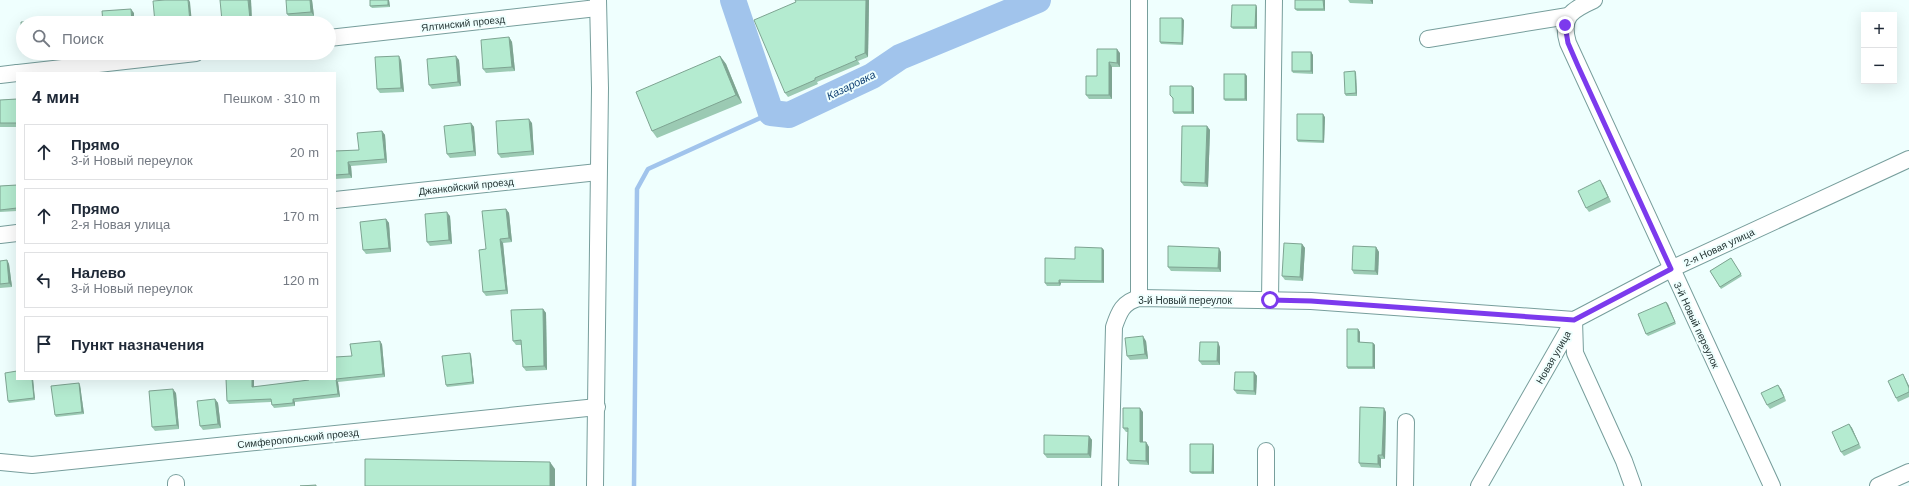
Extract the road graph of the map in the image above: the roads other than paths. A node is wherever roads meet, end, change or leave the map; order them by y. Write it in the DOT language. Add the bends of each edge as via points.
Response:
graph roads {
  1 [pos="1138,0"];
  2 [pos="1274,0"];
  3 [pos="1594,0"];
  4 [pos="598,4"];
  5 [pos="1571,13"];
  6 [pos="336,37"];
  7 [pos="1428,39"];
  8 [pos="133,60"];
  9 [pos="26,72"];
  10 [pos="16,73"];
  11 [pos="0,75"];
  12 [pos="1909,159"];
  13 [pos="598,172"];
  14 [pos="336,200"];
  15 [pos="16,233"];
  16 [pos="0,235"];
  17 [pos="1671,269"];
  18 [pos="1139,298"];
  19 [pos="1270,300"];
  20 [pos="1574,320"];
  21 [pos="597,407"];
  22 [pos="1406,422"];
  23 [pos="1266,450"];
  24 [pos="0,462"];
  25 [pos="1909,472"];
  26 [pos="595,486"];
  27 [pos="1110,486"];
  28 [pos="1266,486"];
  29 [pos="1405,486"];
  30 [pos="1479,486"];
  31 [pos="1633,486"];
  32 [pos="1772,486"];
  33 [pos="1878,486"];
  1 -- 18 [label="street"];
  2 -- 19 [label="street"];
  3 -- 5 [label="street"];
  4 -- 6 [label="street, Ялтинский проезд"];
  4 -- 13 [label="street"];
  5 -- 7 [label="street"];
  5 -- 17 [label="street, 3-й Новый переулок" via="1565,25 1570,49"];
  8 -- 9 [label="street"];
  10 -- 11 [label="street"];
  12 -- 17 [label="street, 2-я Новая улица"];
  13 -- 14 [label="street, Джанкойский проезд"];
  13 -- 21 [label="street"];
  15 -- 16 [label="street"];
  17 -- 20 [label="street, 2-я Новая улица"];
  17 -- 32 [label="street, 3-й Новый переулок"];
  18 -- 19 [label="street, 3-й Новый переулок"];
  18 -- 27 [label="street, 3-й Новый переулок" via="1130,300 1122,307 1114,327"];
  19 -- 20 [label="street, 3-й Новый переулок"];
  20 -- 30 [label="street, Новая улица"];
  20 -- 31 [label="street, Новая улица" via="1575,353"];
  21 -- 24 [label="street, Симферопольский проезд" via="32,465"];
  21 -- 26 [label="street"];
  22 -- 29 [label="street"];
  23 -- 28 [label="street"];
  25 -- 33 [label="street"];
}
